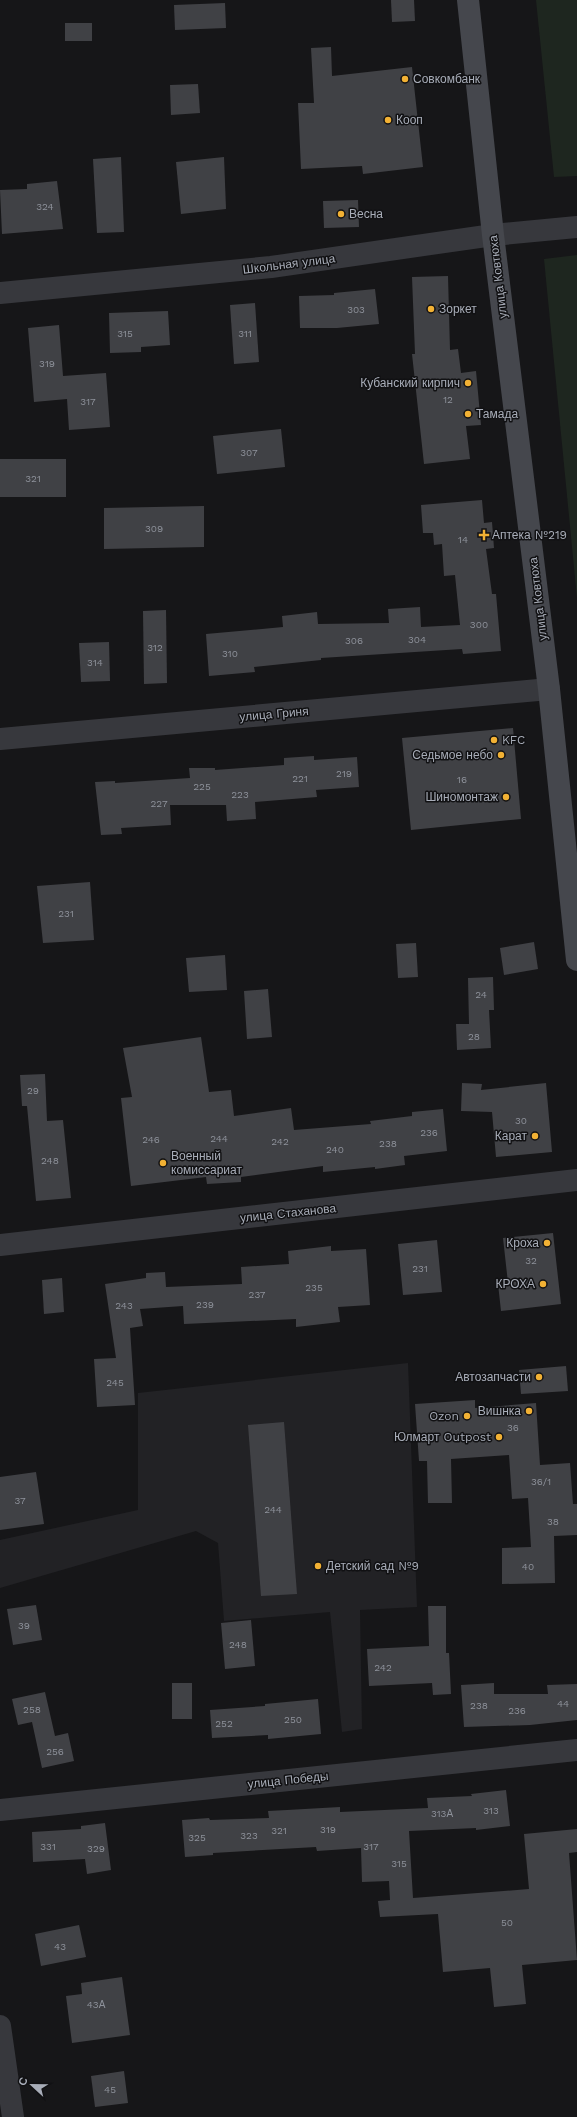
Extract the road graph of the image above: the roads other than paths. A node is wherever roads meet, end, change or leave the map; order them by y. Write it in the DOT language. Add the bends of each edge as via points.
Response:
graph roads {
  1 [pos="468,0"];
  2 [pos="577,226"];
  3 [pos="493,235"];
  4 [pos="0,294"];
  5 [pos="549,689"];
  6 [pos="0,739"];
  7 [pos="577,960"];
  8 [pos="577,1180"];
  9 [pos="0,1245"];
  10 [pos="577,1750"];
  11 [pos="0,1810"];
  12 [pos="0,2026"];
  13 [pos="13,2117"];
  1 -- 3 [label="main road, улица Ковтюха"];
  2 -- 3 [label="street, Школьная улица"];
  3 -- 4 [label="street, Школьная улица" via="271,267"];
  3 -- 5 [label="main road, улица Ковтюха"];
  5 -- 6 [label="street, улица Гриня"];
  5 -- 7 [label="main road, улица Ковтюха"];
  8 -- 9 [label="street, улица Стаханова"];
  10 -- 11 [label="street, улица Победы"];
  12 -- 13 [label="street"];
}
